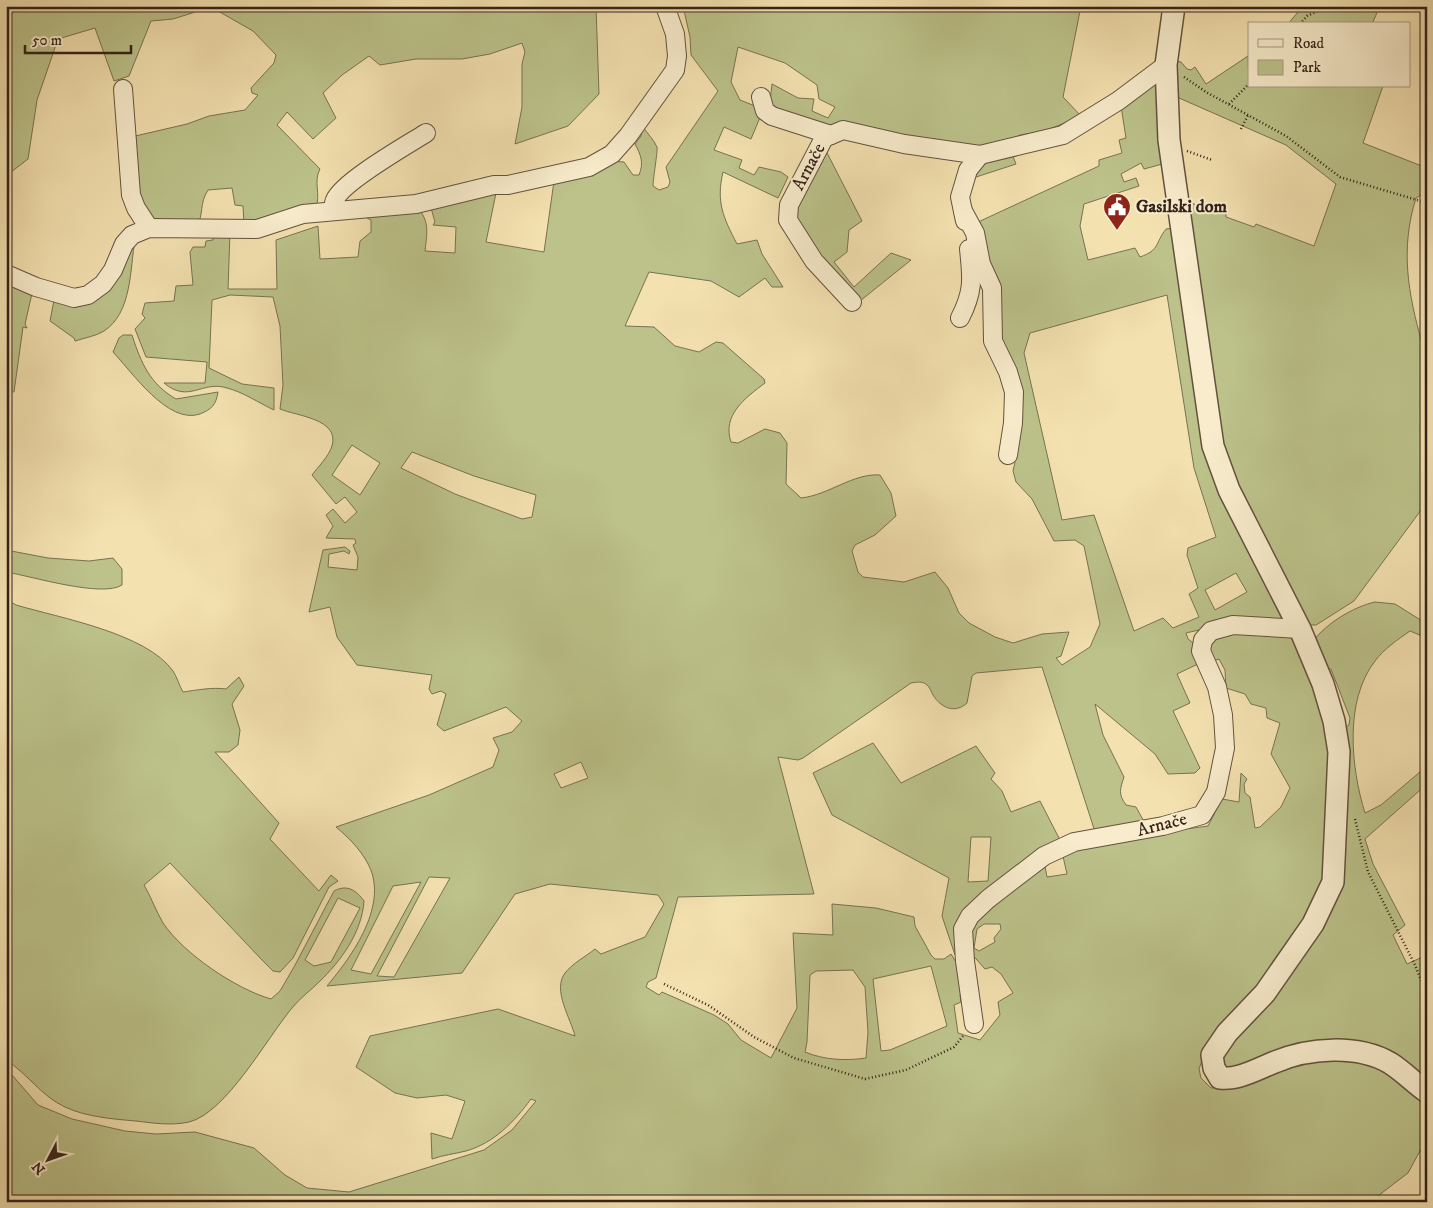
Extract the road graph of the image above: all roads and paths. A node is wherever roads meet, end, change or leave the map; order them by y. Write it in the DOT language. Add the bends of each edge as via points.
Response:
graph roads {
  1 [pos="665,6"];
  2 [pos="1174,6"];
  3 [pos="1328,6"];
  4 [pos="1302,22"];
  5 [pos="1166,64"];
  6 [pos="1248,85"];
  7 [pos="123,89"];
  8 [pos="761,97"];
  9 [pos="1229,104"];
  10 [pos="1248,115"];
  11 [pos="1241,128"];
  12 [pos="426,133"];
  13 [pos="831,134"];
  14 [pos="1169,140"];
  15 [pos="980,155"];
  16 [pos="1212,160"];
  17 [pos="1427,203"];
  18 [pos="334,211"];
  19 [pos="963,211"];
  20 [pos="149,228"];
  21 [pos="6,274"];
  22 [pos="852,302"];
  23 [pos="960,318"];
  24 [pos="1008,455"];
  25 [pos="1300,629"];
  26 [pos="1354,815"];
  27 [pos="664,984"];
  28 [pos="1427,995"];
  29 [pos="974,1024"];
  30 [pos="1427,1092"];
  1 -- 18 [label="street" via="676,34 675,70 640,121 612,154 589,167 544,178 494,185 416,204"];
  2 -- 5 [label="street"];
  3 -- 4 [label="path"];
  5 -- 9 [label="path"];
  5 -- 14 [label="street"];
  5 -- 15 [label="street, Arnače" via="1118,101 1064,135"];
  6 -- 9 [label="path"];
  7 -- 20 [label="street" via="131,195"];
  8 -- 13 [label="street" via="765,112 772,116"];
  9 -- 10 [label="path"];
  10 -- 11 [label="path"];
  10 -- 17 [label="path" via="1286,136 1340,177"];
  12 -- 18 [label="street" via="341,190 334,201"];
  13 -- 15 [label="street, Arnače" via="843,130 904,144"];
  13 -- 22 [label="street, Arnače" via="824,138 789,205 788,220 814,261"];
  14 -- 16 [label="path"];
  14 -- 25 [label="street" via="1213,446 1229,490"];
  15 -- 19 [label="street" via="968,170 960,197"];
  18 -- 20 [label="street" via="303,214 257,229"];
  19 -- 23 [label="street" via="973,282"];
  19 -- 24 [label="street" via="975,233 981,264 992,288 993,341 1014,392"];
  20 -- 21 [label="street" via="128,240 103,284 88,295 74,298"];
  25 -- 29 [label="street, Arnače" via="1233,625 1211,631 1203,640 1201,651 1224,715 1225,748 1216,792 1202,815 1162,826 1074,842 1044,856 1017,875 970,916 963,929"];
  25 -- 30 [label="street" via="1323,684 1339,752 1333,882 1313,924 1265,993 1227,1033 1212,1055 1214,1068 1220,1078 1232,1079 1288,1057 1324,1051 1360,1053 1390,1063"];
  26 -- 28 [label="path" via="1368,872"];
  27 -- 29 [label="path" via="708,1005 754,1037 794,1058 865,1078 906,1070 946,1051 954,1047"];
}
